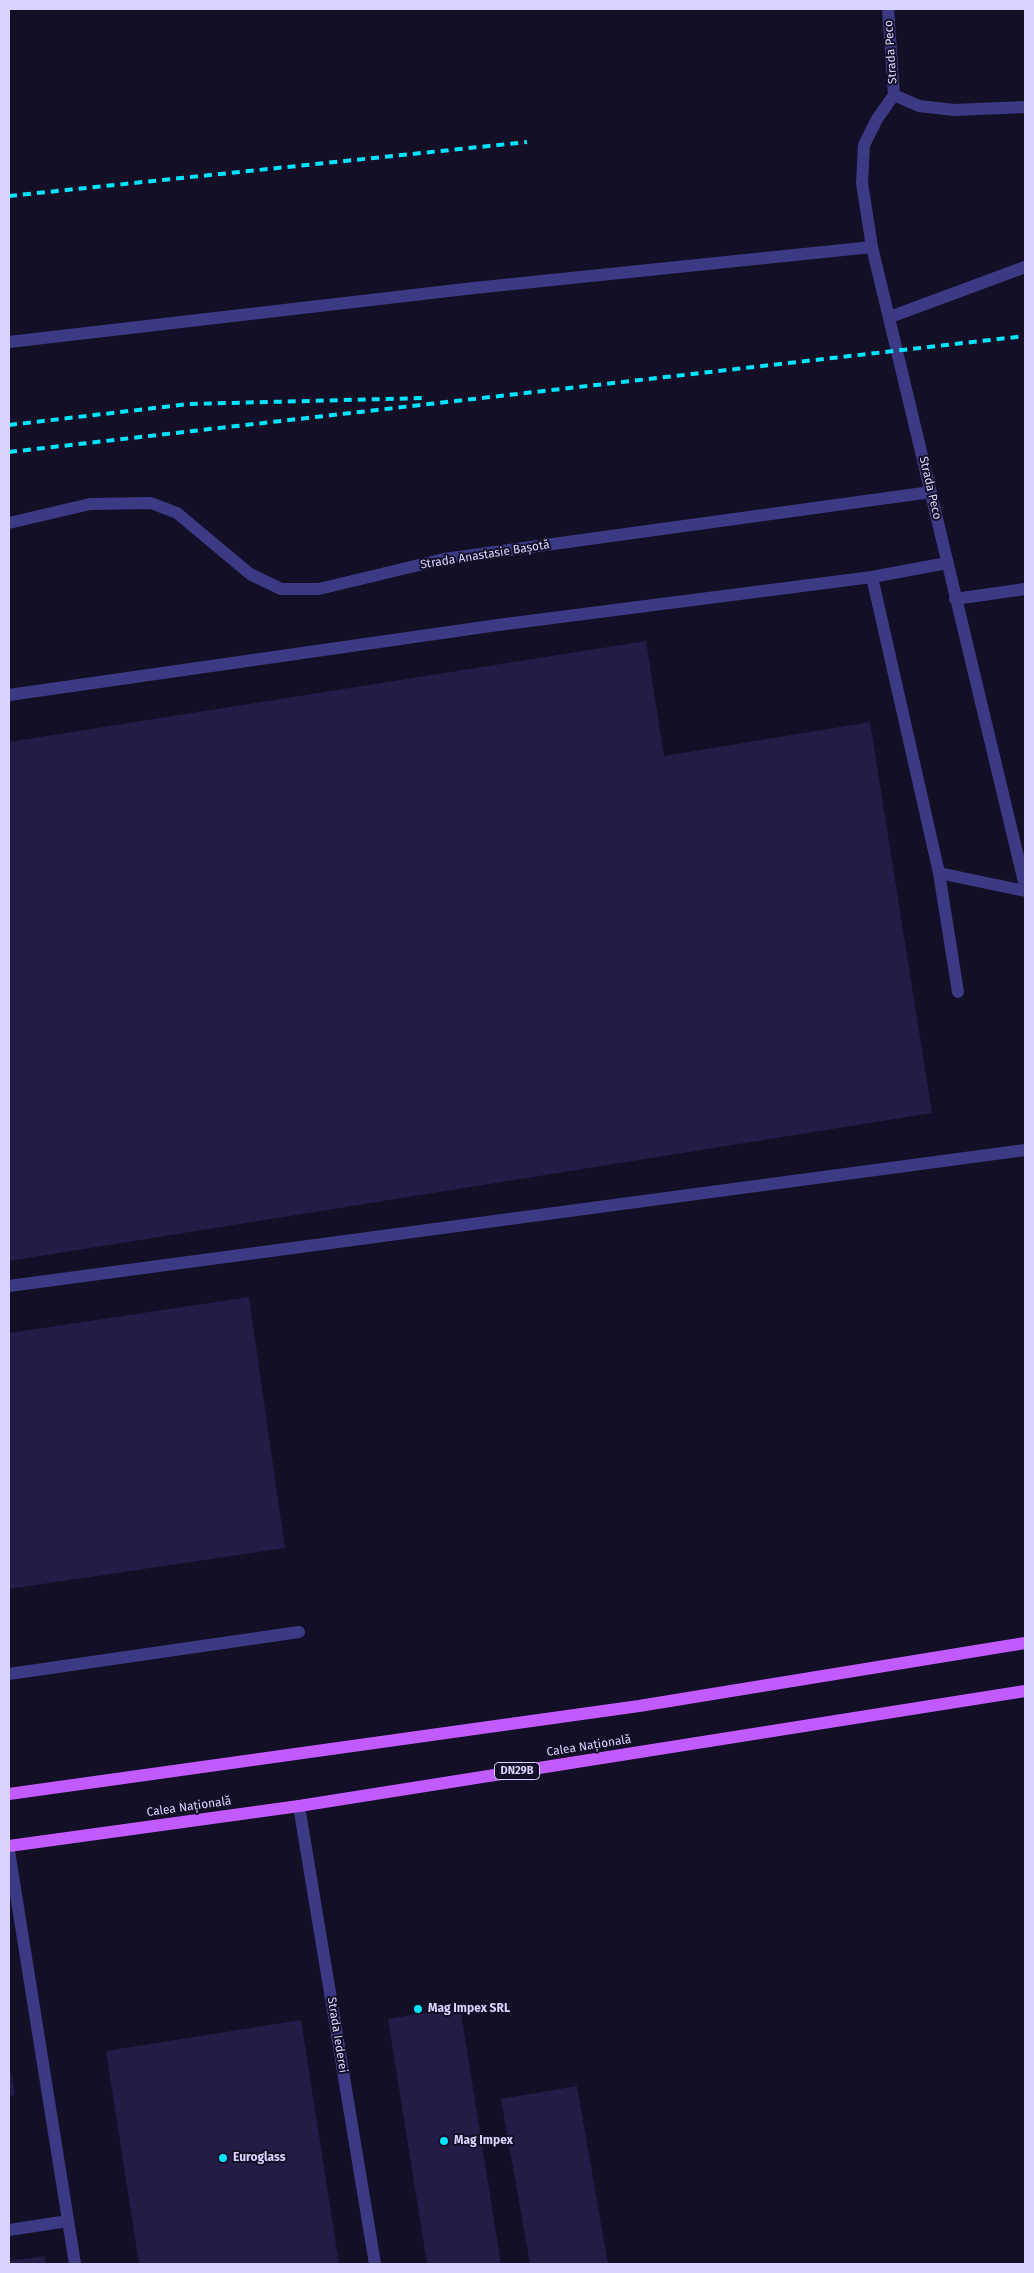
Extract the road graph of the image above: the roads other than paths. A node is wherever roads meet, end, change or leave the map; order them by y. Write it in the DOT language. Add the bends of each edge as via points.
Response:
graph roads {
  1 [pos="888,9"];
  2 [pos="894,95"];
  3 [pos="1025,107"];
  4 [pos="872,247"];
  5 [pos="1025,267"];
  6 [pos="890,317"];
  7 [pos="9,342"];
  8 [pos="931,492"];
  9 [pos="9,523"];
  10 [pos="947,563"];
  11 [pos="872,577"];
  12 [pos="1025,590"];
  13 [pos="955,599"];
  14 [pos="9,695"];
  15 [pos="939,873"];
  16 [pos="1025,886"];
  17 [pos="1025,891"];
  18 [pos="958,992"];
  19 [pos="1025,1150"];
  20 [pos="9,1286"];
  21 [pos="299,1632"];
  22 [pos="1025,1643"];
  23 [pos="9,1674"];
  24 [pos="1025,1691"];
  25 [pos="9,1794"];
  26 [pos="299,1806"];
  27 [pos="9,1846"];
  28 [pos="9,1851"];
  29 [pos="68,2221"];
  30 [pos="9,2230"];
  31 [pos="75,2264"];
  32 [pos="375,2264"];
  1 -- 2 [label="street, Strada Peco"];
  2 -- 3 [label="street, Strada Peco" via="920,106 954,110"];
  2 -- 4 [label="street, Strada Peco" via="864,145 862,183"];
  4 -- 6 [label="street, Strada Peco"];
  4 -- 7 [label="street" via="474,288"];
  5 -- 6 [label="street"];
  6 -- 8 [label="street, Strada Peco"];
  8 -- 9 [label="street, Strada Anastasie Bașotă" via="444,559 318,589 281,588 250,574 177,513 150,503 90,504"];
  8 -- 10 [label="street, Strada Peco"];
  10 -- 11 [label="street"];
  10 -- 13 [label="street, Strada Peco"];
  11 -- 14 [label="street" via="498,625"];
  11 -- 15 [label="street"];
  12 -- 13 [label="street"];
  13 -- 16 [label="street, Strada Peco"];
  15 -- 17 [label="street"];
  15 -- 18 [label="street"];
  19 -- 20 [label="street"];
  21 -- 23 [label="street"];
  22 -- 25 [label="main road" via="639,1706"];
  24 -- 26 [label="main road, Calea Națională / DN29B"];
  26 -- 27 [label="main road, Calea Națională / DN29B"];
  26 -- 32 [label="street, Strada Iederei"];
  28 -- 29 [label="street"];
  29 -- 30 [label="street"];
  29 -- 31 [label="street"];
}
